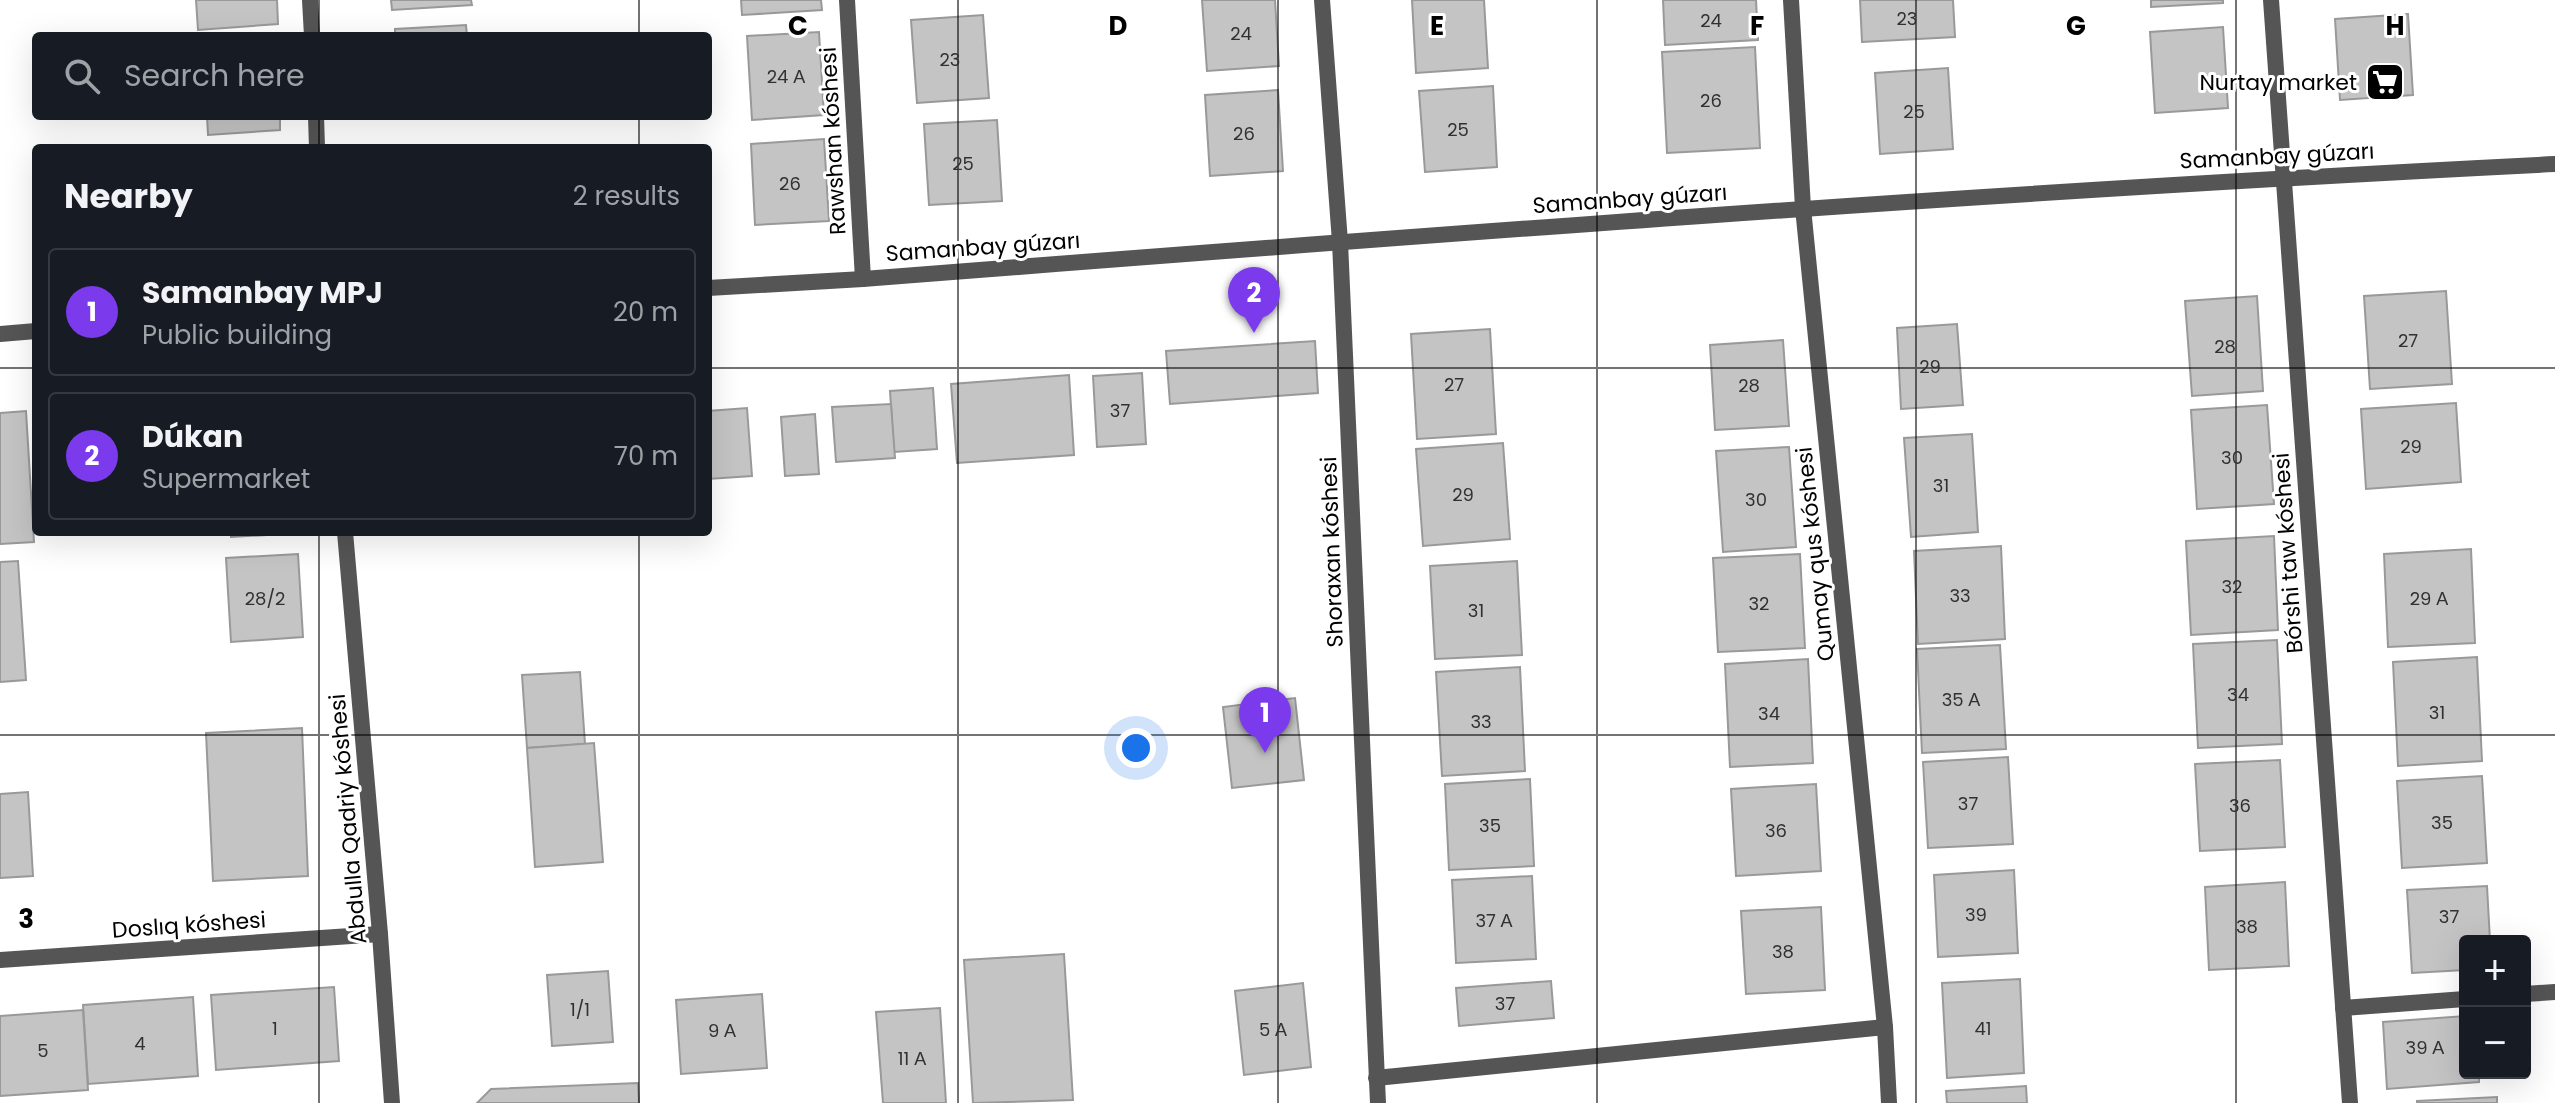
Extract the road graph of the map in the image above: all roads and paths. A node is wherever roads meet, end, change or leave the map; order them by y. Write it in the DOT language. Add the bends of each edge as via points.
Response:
graph roads {
  1 [pos="310,0"];
  2 [pos="847,0"];
  3 [pos="1322,0"];
  4 [pos="1791,0"];
  5 [pos="2271,0"];
  6 [pos="312,32"];
  7 [pos="316,120"];
  8 [pos="317,144"];
  9 [pos="2555,164"];
  10 [pos="2284,177"];
  11 [pos="1803,208"];
  12 [pos="1340,242"];
  13 [pos="863,279"];
  14 [pos="712,288"];
  15 [pos="32,331"];
  16 [pos="0,334"];
  17 [pos="345,536"];
  18 [pos="380,934"];
  19 [pos="0,960"];
  20 [pos="2555,992"];
  21 [pos="2531,994"];
  22 [pos="2459,999"];
  23 [pos="2343,1008"];
  24 [pos="1885,1027"];
  25 [pos="1376,1078"];
  26 [pos="392,1103"];
  27 [pos="1378,1103"];
  28 [pos="1889,1103"];
  29 [pos="2350,1103"];
  1 -- 6 [label="street"];
  2 -- 13 [label="street, Rawshan kóshesi"];
  3 -- 12 [label="street, Shoraxan kóshesi"];
  4 -- 11 [label="street, Qumay qus kóshesi"];
  5 -- 10 [label="street, Bórshi taw kóshesi"];
  7 -- 8 [label="street"];
  9 -- 10 [label="street, Samanbay gúzarı"];
  10 -- 11 [label="street, Samanbay gúzarı"];
  10 -- 23 [label="street, Bórshi taw kóshesi"];
  11 -- 12 [label="street, Samanbay gúzarı"];
  11 -- 24 [label="street, Qumay qus kóshesi"];
  12 -- 13 [label="street, Samanbay gúzarı"];
  12 -- 25 [label="street, Shoraxan kóshesi"];
  13 -- 14 [label="street, Samanbay gúzarı"];
  15 -- 16 [label="street"];
  17 -- 18 [label="street, Abdulla Qadriy kóshesi"];
  18 -- 19 [label="street, Doslıq kóshesi"];
  18 -- 26 [label="street, Abdulla Qadriy kóshesi"];
  20 -- 21 [label="street"];
  22 -- 23 [label="street"];
  23 -- 29 [label="street, Bórshi taw kóshesi"];
  24 -- 25 [label="street"];
  24 -- 28 [label="street, Qumay qus kóshesi"];
  25 -- 27 [label="street, Shoraxan kóshesi"];
}
